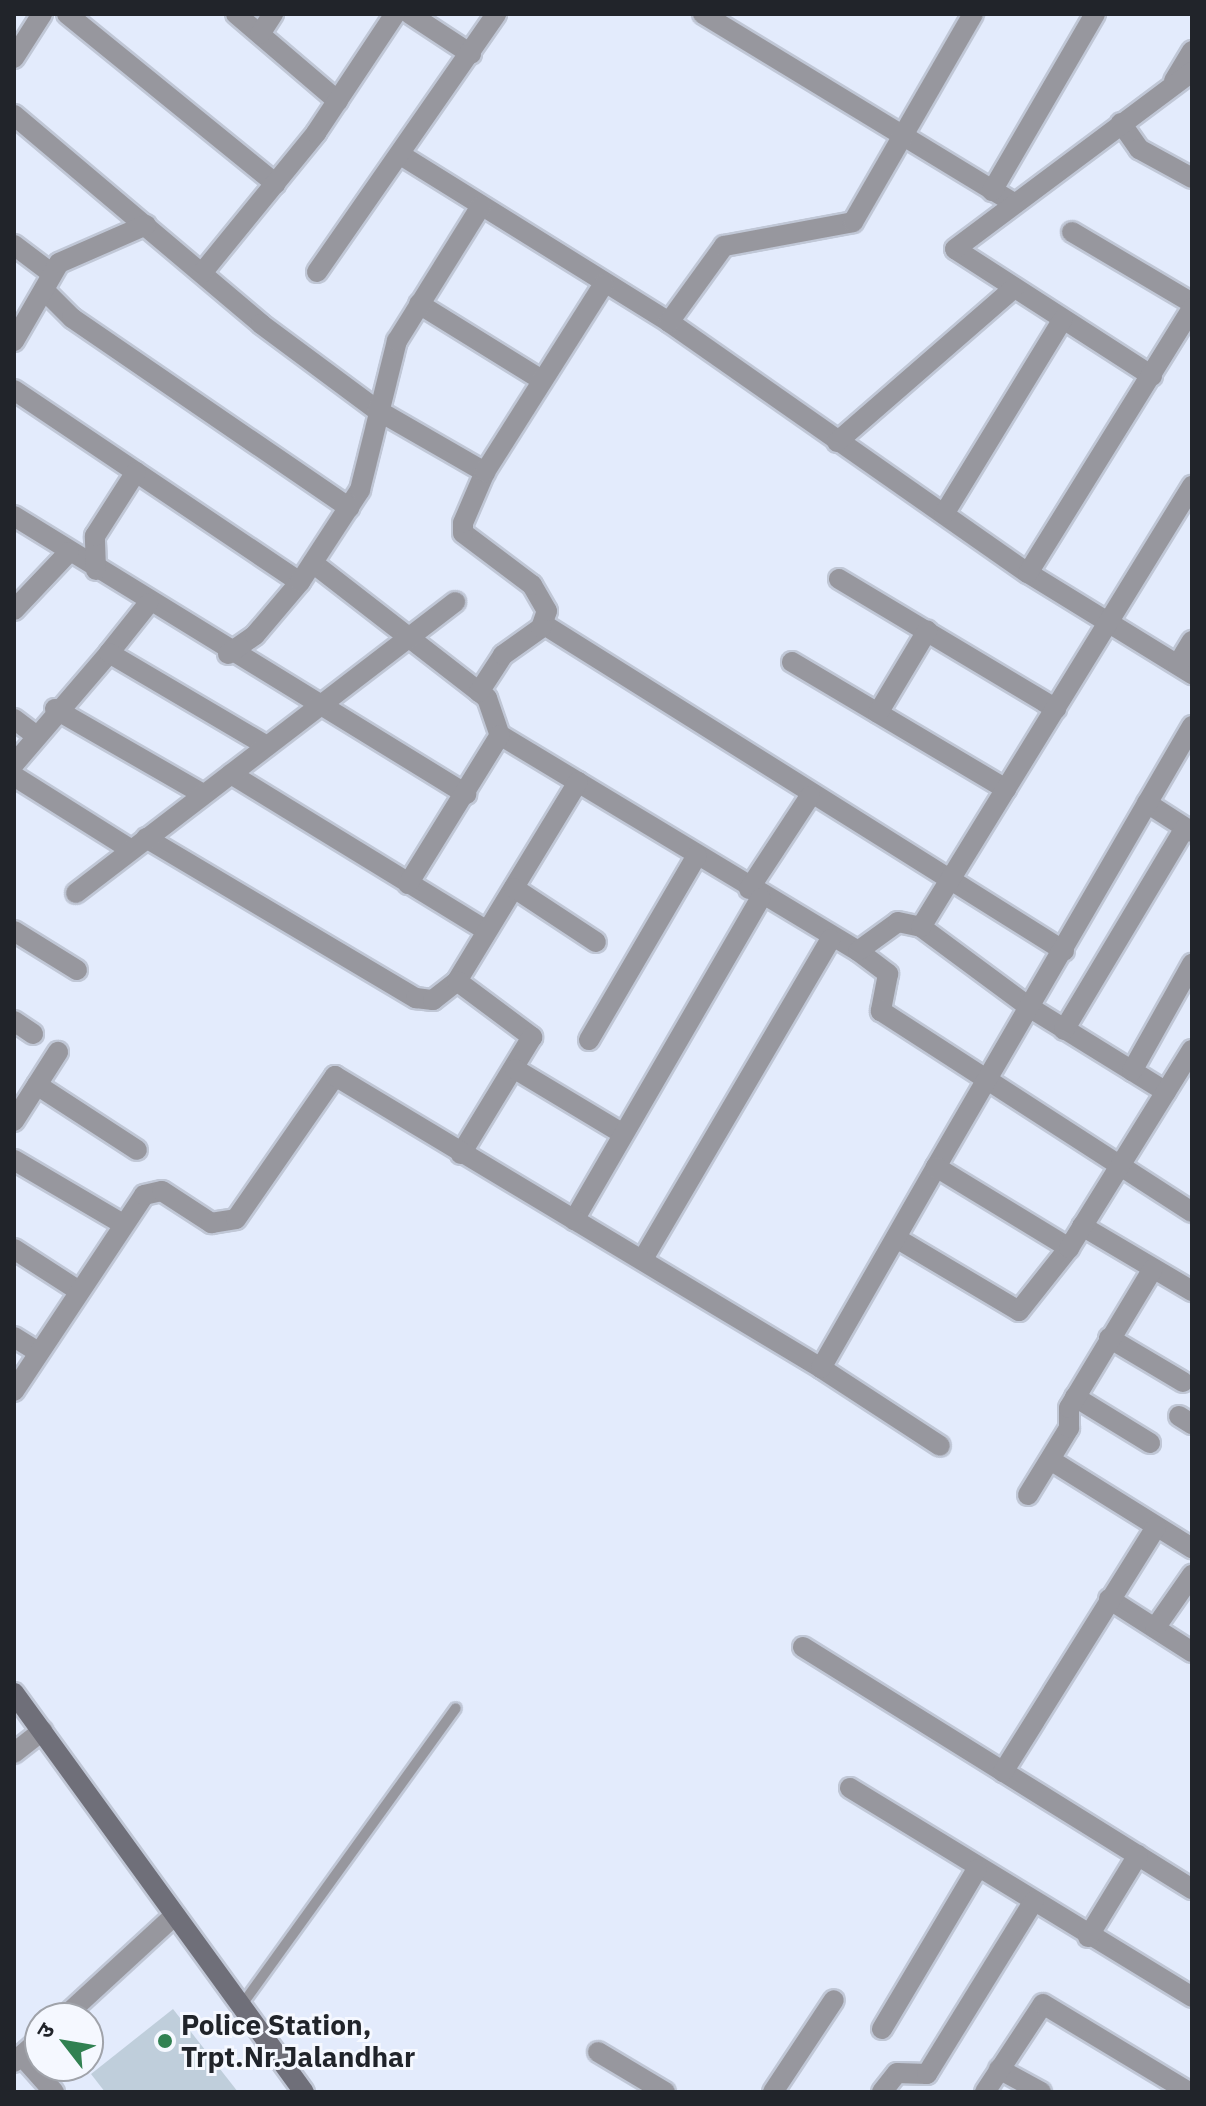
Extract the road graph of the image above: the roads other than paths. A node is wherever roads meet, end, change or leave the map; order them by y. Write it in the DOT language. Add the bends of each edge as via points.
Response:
graph roads {
  1 [pos="42,14"];
  2 [pos="67,14"];
  3 [pos="236,14"];
  4 [pos="273,14"];
  5 [pos="395,14"];
  6 [pos="410,14"];
  7 [pos="496,14"];
  8 [pos="703,14"];
  9 [pos="973,14"];
  10 [pos="1095,14"];
  11 [pos="260,34"];
  12 [pos="1192,51"];
  13 [pos="471,54"];
  14 [pos="14,58"];
  15 [pos="1192,72"];
  16 [pos="1170,87"];
  17 [pos="338,101"];
  18 [pos="14,115"];
  19 [pos="1121,123"];
  20 [pos="901,136"];
  21 [pos="404,157"];
  22 [pos="1192,178"];
  23 [pos="276,184"];
  24 [pos="992,191"];
  25 [pos="1010,201"];
  26 [pos="481,206"];
  27 [pos="146,225"];
  28 [pos="1072,232"];
  29 [pos="14,245"];
  30 [pos="317,272"];
  31 [pos="202,273"];
  32 [pos="47,281"];
  33 [pos="604,284"];
  34 [pos="1014,288"];
  35 [pos="419,304"];
  36 [pos="1192,306"];
  37 [pos="1063,319"];
  38 [pos="669,322"];
  39 [pos="14,341"];
  40 [pos="1152,376"];
  41 [pos="540,379"];
  42 [pos="14,390"];
  43 [pos="377,410"];
  44 [pos="837,442"];
  45 [pos="136,472"];
  46 [pos="485,472"];
  47 [pos="1192,486"];
  48 [pos="349,508"];
  49 [pos="944,514"];
  50 [pos="14,516"];
  51 [pos="69,552"];
  52 [pos="313,563"];
  53 [pos="96,570"];
  54 [pos="1028,573"];
  55 [pos="839,579"];
  56 [pos="300,582"];
  57 [pos="455,602"];
  58 [pos="148,604"];
  59 [pos="14,610"];
  60 [pos="543,624"];
  61 [pos="1107,626"];
  62 [pos="927,631"];
  63 [pos="407,640"];
  64 [pos="1192,641"];
  65 [pos="109,653"];
  66 [pos="228,654"];
  67 [pos="792,662"];
  68 [pos="1185,669"];
  69 [pos="479,692"];
  70 [pos="55,709"];
  71 [pos="1056,709"];
  72 [pos="318,710"];
  73 [pos="878,713"];
  74 [pos="14,719"];
  75 [pos="1192,726"];
  76 [pos="34,734"];
  77 [pos="500,735"];
  78 [pos="267,746"];
  79 [pos="14,764"];
  80 [pos="231,774"];
  81 [pos="14,776"];
  82 [pos="578,782"];
  83 [pos="1006,789"];
  84 [pos="203,794"];
  85 [pos="466,794"];
  86 [pos="810,796"];
  87 [pos="1147,803"];
  88 [pos="1188,830"];
  89 [pos="138,844"];
  90 [pos="697,855"];
  91 [pos="950,878"];
  92 [pos="408,884"];
  93 [pos="514,888"];
  94 [pos="76,893"];
  95 [pos="755,893"];
  96 [pos="921,927"];
  97 [pos="486,930"];
  98 [pos="14,931"];
  99 [pos="831,939"];
  100 [pos="596,942"];
  101 [pos="858,951"];
  102 [pos="1064,951"];
  103 [pos="1192,964"];
  104 [pos="77,970"];
  105 [pos="457,981"];
  106 [pos="1029,1007"];
  107 [pos="14,1021"];
  108 [pos="1064,1030"];
  109 [pos="33,1034"];
  110 [pos="589,1040"];
  111 [pos="1192,1050"];
  112 [pos="58,1052"];
  113 [pos="515,1069"];
  114 [pos="1132,1071"];
  115 [pos="984,1083"];
  116 [pos="37,1085"];
  117 [pos="1166,1092"];
  118 [pos="14,1121"];
  119 [pos="623,1134"];
  120 [pos="137,1150"];
  121 [pos="461,1154"];
  122 [pos="14,1160"];
  123 [pos="936,1167"];
  124 [pos="1119,1168"];
  125 [pos="1192,1212"];
  126 [pos="574,1220"];
  127 [pos="123,1224"];
  128 [pos="1082,1226"];
  129 [pos="896,1238"];
  130 [pos="1069,1248"];
  131 [pos="14,1249"];
  132 [pos="643,1259"];
  133 [pos="1153,1269"];
  134 [pos="76,1289"];
  135 [pos="1192,1291"];
  136 [pos="14,1337"];
  137 [pos="1109,1338"];
  138 [pos="38,1352"];
  139 [pos="821,1368"];
  140 [pos="1183,1382"];
  141 [pos="14,1391"];
  142 [pos="1075,1397"];
  143 [pos="1150,1443"];
  144 [pos="940,1446"];
  145 [pos="1052,1461"];
  146 [pos="1028,1495"];
  147 [pos="1156,1527"];
  148 [pos="1192,1548"];
  149 [pos="1192,1575"];
  150 [pos="1109,1599"];
  151 [pos="1155,1628"];
  152 [pos="803,1647"];
  153 [pos="1192,1652"];
  154 [pos="14,1693"];
  155 [pos="456,1708"];
  156 [pos="42,1731"];
  157 [pos="14,1753"];
  158 [pos="1003,1772"];
  159 [pos="850,1788"];
  160 [pos="1138,1855"];
  161 [pos="977,1869"];
  162 [pos="1192,1889"];
  163 [pos="1034,1901"];
  164 [pos="175,1915"];
  165 [pos="1088,1937"];
  166 [pos="1192,1997"];
  167 [pos="834,2000"];
  168 [pos="80,2002"];
  169 [pos="241,2006"];
  170 [pos="882,2029"];
  171 [pos="598,2052"];
  172 [pos="18,2059"];
  173 [pos="999,2069"];
  174 [pos="1165,2086"];
  175 [pos="54,2092"];
  176 [pos="304,2092"];
  177 [pos="665,2092"];
  178 [pos="773,2092"];
  179 [pos="882,2092"];
  180 [pos="985,2092"];
  181 [pos="1041,2092"];
  182 [pos="1189,2092"];
  1 -- 14 [label="street"];
  2 -- 23 [label="street"];
  3 -- 11 [label="street"];
  4 -- 11 [label="street"];
  5 -- 17 [label="street"];
  6 -- 13 [label="street"];
  7 -- 13 [label="street"];
  8 -- 20 [label="street"];
  9 -- 20 [label="street"];
  10 -- 24 [label="street"];
  11 -- 17 [label="street"];
  12 -- 16 [label="street"];
  13 -- 21 [label="street"];
  15 -- 16 [label="street"];
  16 -- 19 [label="street"];
  17 -- 23 [label="street"];
  18 -- 27 [label="street"];
  19 -- 22 [label="street" via="1139,149"];
  19 -- 25 [label="street"];
  20 -- 24 [label="street"];
  20 -- 38 [label="street" via="853,222 724,246"];
  21 -- 26 [label="street"];
  21 -- 30 [label="street"];
  23 -- 31 [label="street"];
  24 -- 25 [label="street"];
  25 -- 34 [label="street" via="955,249"];
  26 -- 33 [label="street"];
  26 -- 35 [label="street"];
  27 -- 31 [label="street"];
  27 -- 32 [label="street" via="69,255"];
  28 -- 36 [label="street"];
  29 -- 32 [label="street"];
  31 -- 43 [label="street"];
  32 -- 39 [label="street"];
  32 -- 48 [label="street" via="72,318"];
  33 -- 38 [label="street"];
  33 -- 41 [label="street"];
  34 -- 37 [label="street"];
  34 -- 44 [label="street"];
  35 -- 41 [label="street"];
  35 -- 43 [label="street" via="397,341"];
  36 -- 40 [label="street"];
  37 -- 40 [label="street"];
  37 -- 49 [label="street"];
  38 -- 44 [label="street"];
  40 -- 54 [label="street"];
  41 -- 46 [label="street"];
  42 -- 45 [label="street"];
  43 -- 46 [label="street"];
  43 -- 48 [label="street" via="372,456"];
  44 -- 49 [label="street"];
  45 -- 53 [label="street" via="95,536"];
  45 -- 56 [label="street"];
  46 -- 60 [label="street" via="463,533 542,596"];
  47 -- 61 [label="street"];
  48 -- 52 [label="street"];
  49 -- 54 [label="street"];
  50 -- 51 [label="street"];
  51 -- 53 [label="street"];
  51 -- 59 [label="street"];
  52 -- 56 [label="street"];
  52 -- 63 [label="street"];
  53 -- 58 [label="street"];
  54 -- 61 [label="street"];
  55 -- 62 [label="street"];
  56 -- 66 [label="street" via="255,635"];
  57 -- 63 [label="street"];
  58 -- 65 [label="street"];
  58 -- 66 [label="street"];
  60 -- 69 [label="street" via="503,655"];
  60 -- 86 [label="street"];
  61 -- 68 [label="street"];
  61 -- 71 [label="street"];
  62 -- 71 [label="street"];
  62 -- 73 [label="street"];
  63 -- 69 [label="street"];
  63 -- 72 [label="street"];
  64 -- 68 [label="street"];
  65 -- 70 [label="street"];
  65 -- 78 [label="street"];
  66 -- 72 [label="street"];
  67 -- 73 [label="street"];
  69 -- 77 [label="street" via="490,701 491,726"];
  70 -- 76 [label="street"];
  70 -- 84 [label="street"];
  71 -- 83 [label="street"];
  72 -- 78 [label="street"];
  72 -- 85 [label="street"];
  73 -- 83 [label="street"];
  74 -- 76 [label="street"];
  75 -- 87 [label="street"];
  76 -- 79 [label="street"];
  77 -- 82 [label="street"];
  77 -- 85 [label="street"];
  78 -- 80 [label="street"];
  80 -- 84 [label="street"];
  80 -- 92 [label="street"];
  81 -- 89 [label="street"];
  82 -- 90 [label="street"];
  82 -- 93 [label="street"];
  83 -- 91 [label="street"];
  84 -- 89 [label="street"];
  85 -- 92 [label="street"];
  86 -- 91 [label="street"];
  86 -- 95 [label="street"];
  87 -- 88 [label="street"];
  87 -- 102 [label="street"];
  88 -- 108 [label="street"];
  89 -- 94 [label="street"];
  89 -- 105 [label="street" via="416,998 433,1000"];
  90 -- 95 [label="street"];
  90 -- 110 [label="street"];
  91 -- 96 [label="street"];
  91 -- 102 [label="street"];
  92 -- 97 [label="street"];
  93 -- 97 [label="street"];
  93 -- 100 [label="street"];
  95 -- 99 [label="street"];
  95 -- 119 [label="street"];
  96 -- 101 [label="street" via="898,922"];
  96 -- 106 [label="street"];
  97 -- 105 [label="street"];
  98 -- 104 [label="street"];
  99 -- 101 [label="street"];
  99 -- 132 [label="street"];
  101 -- 115 [label="street" via="888,974 881,1011"];
  102 -- 106 [label="street"];
  103 -- 114 [label="street"];
  105 -- 113 [label="street" via="531,1033"];
  106 -- 108 [label="street"];
  106 -- 115 [label="street"];
  107 -- 109 [label="street"];
  108 -- 114 [label="street"];
  111 -- 117 [label="street"];
  112 -- 116 [label="street"];
  113 -- 119 [label="street"];
  113 -- 121 [label="street"];
  114 -- 117 [label="street"];
  115 -- 123 [label="street"];
  115 -- 124 [label="street"];
  116 -- 118 [label="street"];
  116 -- 120 [label="street"];
  117 -- 124 [label="street"];
  119 -- 126 [label="street"];
  121 -- 126 [label="street"];
  121 -- 127 [label="street" via="338,1075 236,1219 211,1223 155,1189"];
  122 -- 127 [label="street"];
  123 -- 129 [label="street"];
  123 -- 130 [label="street"];
  124 -- 125 [label="street"];
  124 -- 128 [label="street"];
  126 -- 132 [label="street"];
  127 -- 134 [label="street"];
  128 -- 130 [label="street"];
  128 -- 133 [label="street"];
  129 -- 130 [label="street" via="1019,1311"];
  129 -- 139 [label="street"];
  131 -- 134 [label="street"];
  132 -- 139 [label="street"];
  133 -- 135 [label="street"];
  133 -- 137 [label="street"];
  134 -- 138 [label="street"];
  136 -- 138 [label="street"];
  137 -- 140 [label="street"];
  137 -- 142 [label="street"];
  138 -- 141 [label="street"];
  139 -- 144 [label="street"];
  142 -- 143 [label="street"];
  142 -- 145 [label="street"];
  145 -- 146 [label="street"];
  145 -- 147 [label="street"];
  147 -- 148 [label="street"];
  147 -- 150 [label="street"];
  149 -- 151 [label="street"];
  150 -- 151 [label="street"];
  150 -- 158 [label="street"];
  151 -- 153 [label="street"];
  152 -- 158 [label="street"];
  154 -- 156 [label="street"];
  155 -- 169 [label="lane"];
  156 -- 157 [label="street"];
  156 -- 164 [label="street"];
  158 -- 160 [label="street"];
  159 -- 161 [label="street"];
  160 -- 162 [label="street"];
  160 -- 165 [label="street"];
  161 -- 163 [label="street"];
  161 -- 170 [label="street"];
  163 -- 165 [label="street"];
  163 -- 179 [label="street" via="927,2074 897,2073"];
  164 -- 168 [label="street"];
  164 -- 169 [label="street"];
  165 -- 166 [label="street"];
  167 -- 178 [label="street"];
  169 -- 176 [label="street"];
  171 -- 177 [label="street"];
  172 -- 175 [label="street"];
  173 -- 174 [label="street" via="1043,2004"];
  173 -- 180 [label="street"];
  173 -- 181 [label="street"];
  174 -- 182 [label="street"];
}
